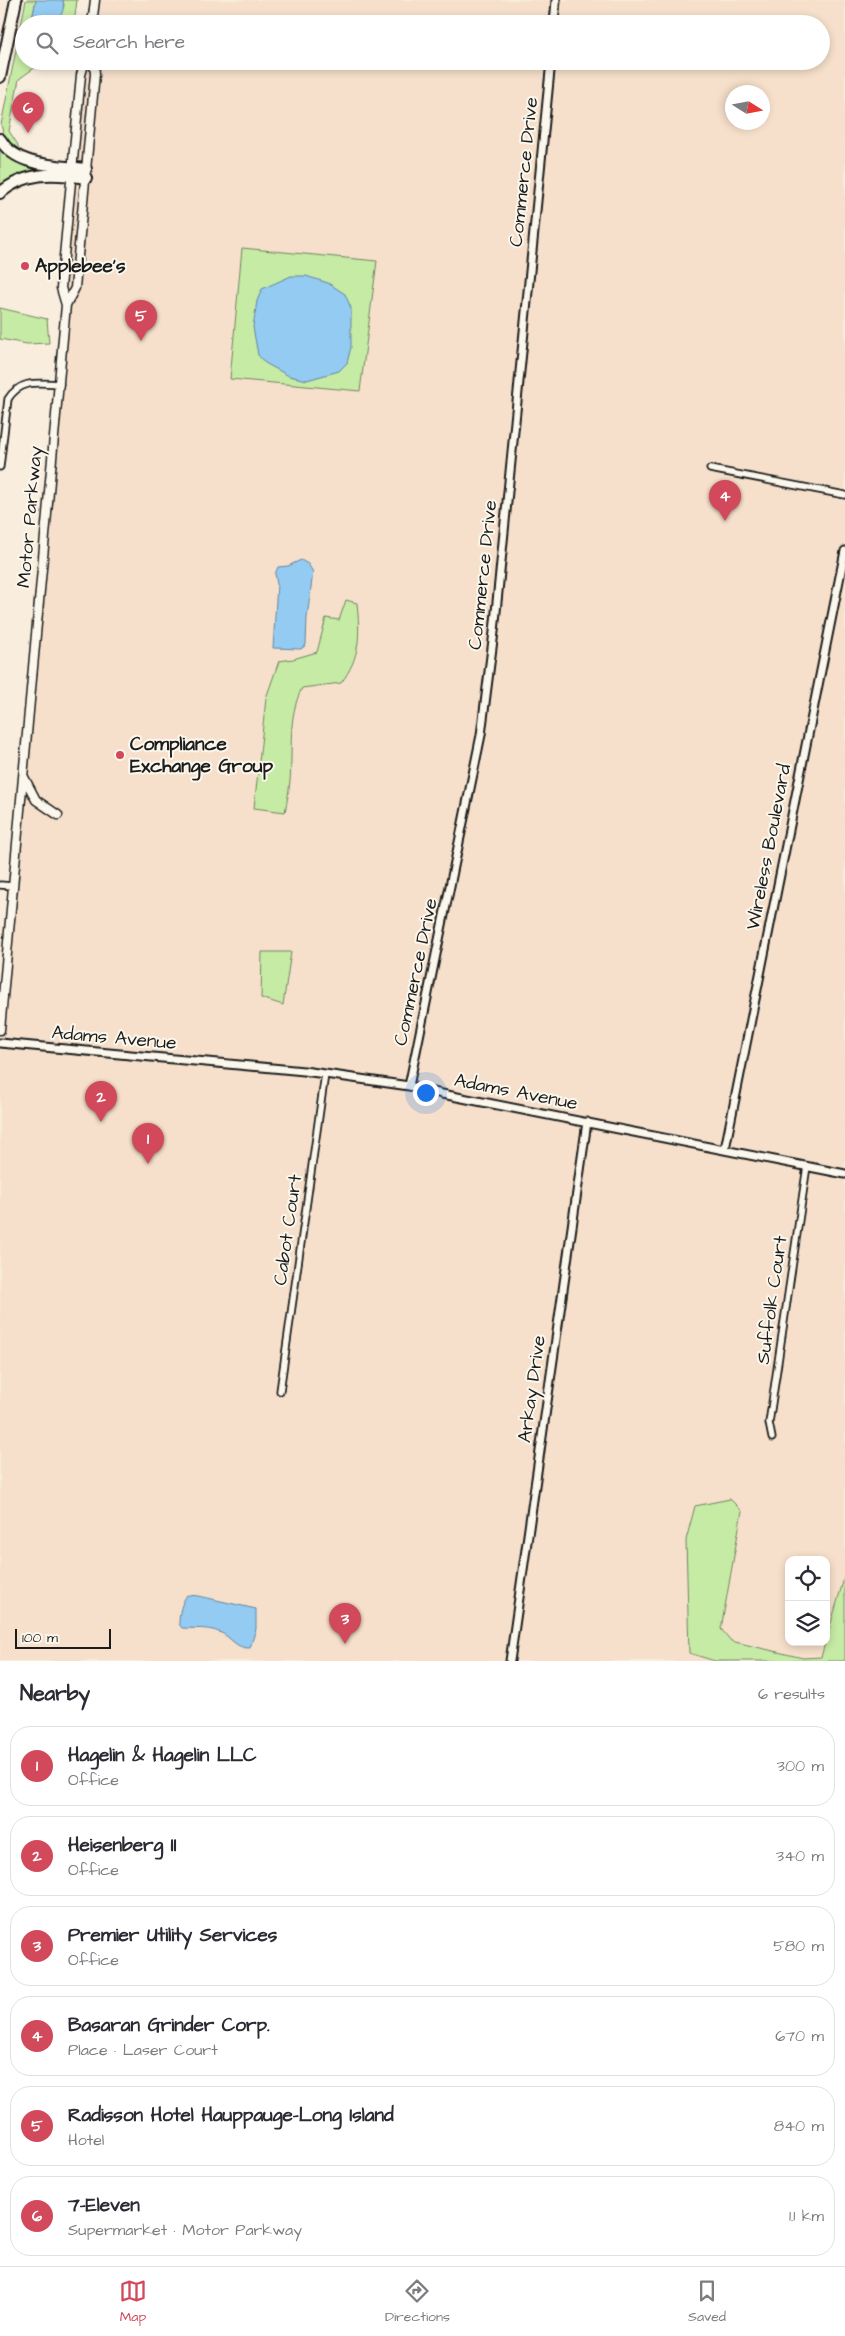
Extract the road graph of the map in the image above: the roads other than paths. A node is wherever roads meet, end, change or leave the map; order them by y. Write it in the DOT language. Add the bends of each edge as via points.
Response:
graph roads {
  1 [pos="16,0"];
  2 [pos="95,0"];
  3 [pos="556,0"];
  4 [pos="93,15"];
  5 [pos="555,15"];
  6 [pos="82,70"];
  7 [pos="95,70"];
  8 [pos="550,70"];
  9 [pos="0,75"];
  10 [pos="0,82"];
  11 [pos="0,139"];
  12 [pos="73,171"];
  13 [pos="86,173"];
  14 [pos="0,193"];
  15 [pos="66,305"];
  16 [pos="60,384"];
  17 [pos="0,466"];
  18 [pos="710,469"];
  19 [pos="845,495"];
  20 [pos="845,551"];
  21 [pos="23,774"];
  22 [pos="58,815"];
  23 [pos="0,885"];
  24 [pos="13,886"];
  25 [pos="0,1030"];
  26 [pos="0,1043"];
  27 [pos="325,1074"];
  28 [pos="409,1086"];
  29 [pos="587,1122"];
  30 [pos="725,1149"];
  31 [pos="807,1166"];
  32 [pos="845,1174"];
  33 [pos="280,1391"];
  34 [pos="772,1438"];
  35 [pos="510,1661"];
  1 -- 9 [label="highway"];
  2 -- 4 [label="main road"];
  3 -- 5 [label="street"];
  6 -- 12 [label="main road, Motor Parkway"];
  7 -- 13 [label="main road, Motor Parkway"];
  8 -- 28 [label="street, Commerce Drive" via="481,735"];
  9 -- 10 [label="highway"];
  11 -- 12 [label="highway" via="20,158"];
  12 -- 13 [label="highway"];
  12 -- 14 [label="highway" via="31,176 11,184"];
  12 -- 15 [label="main road, Motor Parkway" via="62,288"];
  13 -- 15 [label="main road, Motor Parkway" via="75,288"];
  15 -- 16 [label="main road, Motor Parkway"];
  16 -- 17 [label="street" via="28,384 13,391 8,399"];
  16 -- 21 [label="main road, Motor Parkway"];
  18 -- 19 [label="street"];
  20 -- 30 [label="street, Wireless Boulevard"];
  21 -- 22 [label="main road" via="36,800"];
  21 -- 24 [label="main road, Motor Parkway"];
  23 -- 24 [label="street"];
  24 -- 25 [label="main road, Motor Parkway"];
  26 -- 27 [label="street, Adams Avenue"];
  27 -- 28 [label="street, Adams Avenue"];
  27 -- 33 [label="street, Cabot Court"];
  28 -- 29 [label="street, Adams Avenue"];
  29 -- 30 [label="street, Adams Avenue"];
  29 -- 35 [label="street, Arkay Drive"];
  30 -- 31 [label="street, Adams Avenue"];
  31 -- 32 [label="street, Adams Avenue"];
  31 -- 34 [label="street, Suffolk Court" via="769,1423"];
}
